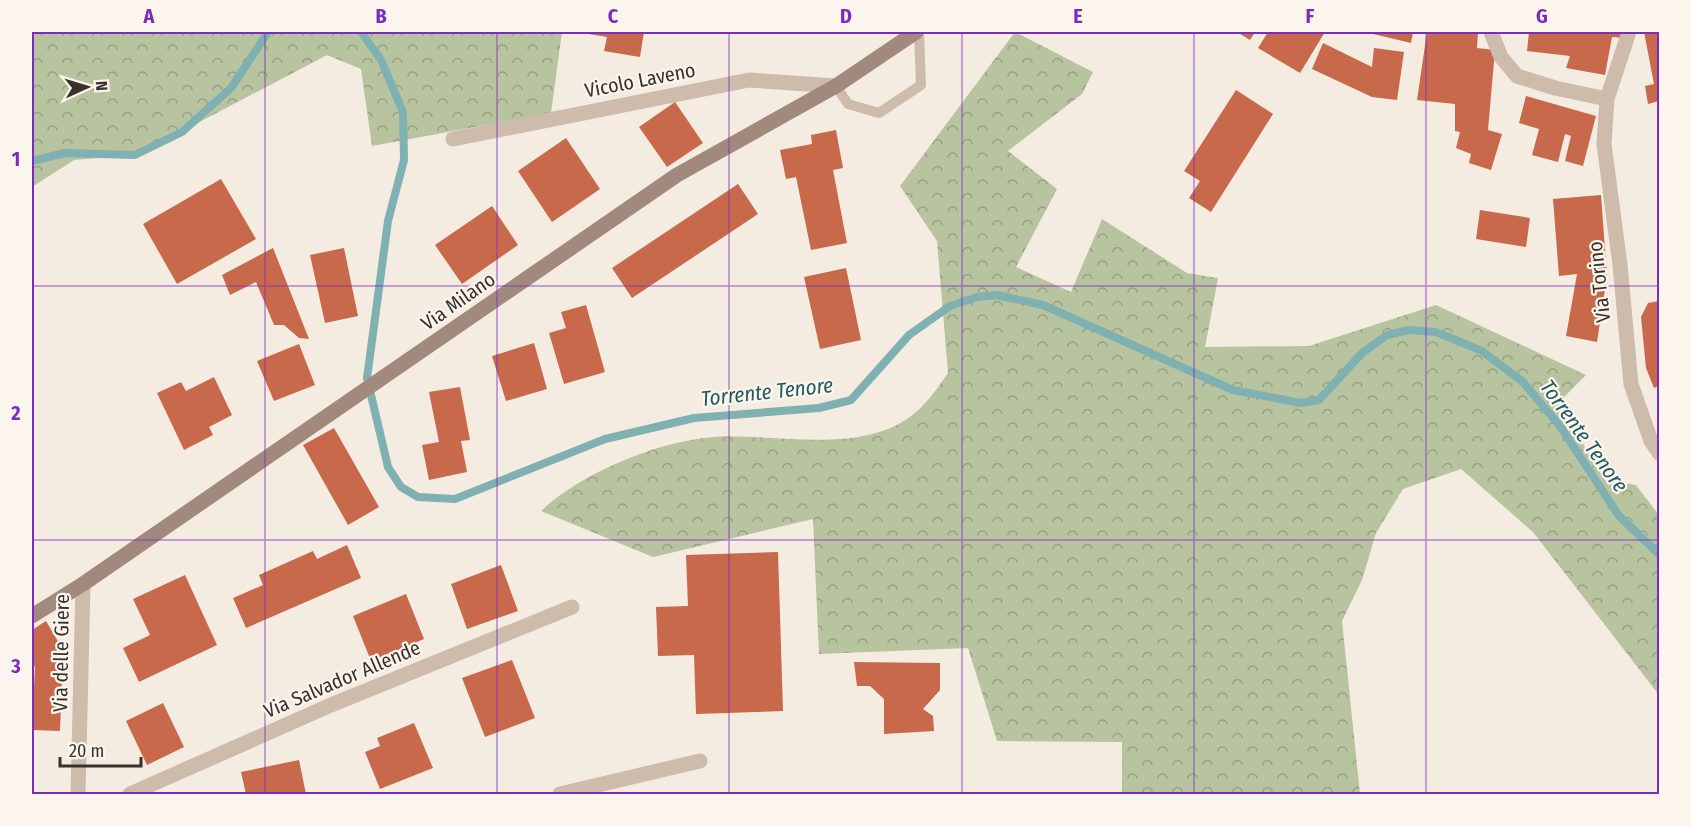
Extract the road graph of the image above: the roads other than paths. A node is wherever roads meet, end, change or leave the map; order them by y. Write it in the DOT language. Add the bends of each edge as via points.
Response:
graph roads {
  1 [pos="917,32"];
  2 [pos="1491,32"];
  3 [pos="1629,32"];
  4 [pos="836,86"];
  5 [pos="1607,99"];
  6 [pos="453,139"];
  7 [pos="1659,454"];
  8 [pos="84,584"];
  9 [pos="572,607"];
  10 [pos="32,616"];
  11 [pos="700,761"];
  12 [pos="78,795"];
  13 [pos="130,795"];
  14 [pos="560,795"];
  1 -- 4 [label="street, Via Milano"];
  1 -- 4 [label="lane" via="921,84 879,113 848,104"];
  2 -- 5 [label="street" via="1501,57 1517,76"];
  3 -- 5 [label="street, Via Torino"];
  4 -- 6 [label="street, Vicolo Laveno" via="749,80"];
  4 -- 8 [label="street, Via Milano" via="678,175"];
  5 -- 7 [label="street, Via Torino" via="1604,144 1631,384"];
  8 -- 10 [label="street, Via Milano"];
  8 -- 12 [label="street, Via delle Giere"];
  9 -- 13 [label="street, Via Salvador Allende" via="331,705"];
  11 -- 14 [label="street"];
}
